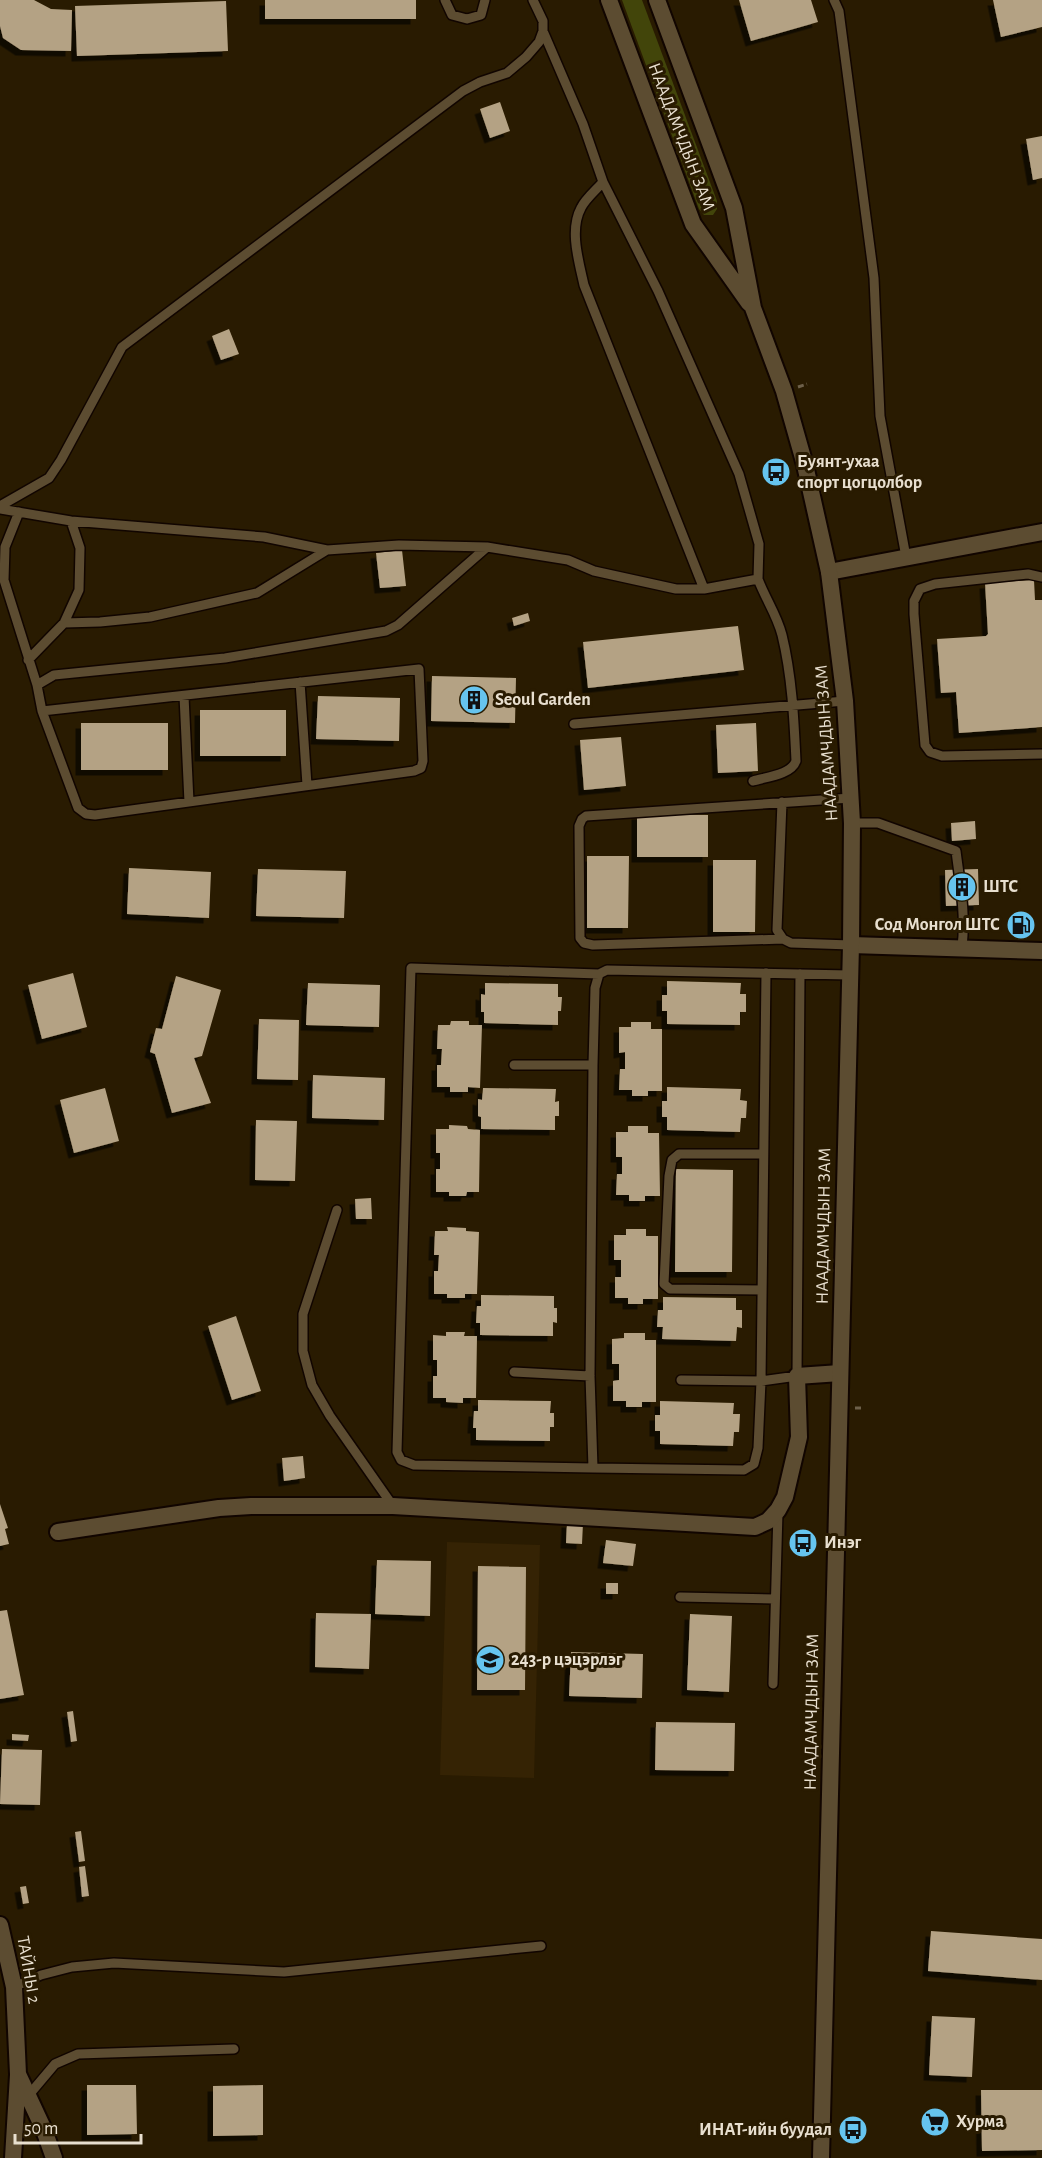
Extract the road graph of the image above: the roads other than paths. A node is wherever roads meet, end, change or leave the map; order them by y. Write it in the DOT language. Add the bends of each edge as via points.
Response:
graph roads {
  1 [pos="445,0"];
  2 [pos="485,0"];
  3 [pos="533,0"];
  4 [pos="609,0"];
  5 [pos="657,0"];
  6 [pos="834,0"];
  7 [pos="543,31"];
  8 [pos="603,182"];
  9 [pos="753,308"];
  10 [pos="0,508"];
  11 [pos="19,512"];
  12 [pos="71,520"];
  13 [pos="1042,532"];
  14 [pos="487,547"];
  15 [pos="327,550"];
  16 [pos="906,556"];
  17 [pos="829,572"];
  18 [pos="1042,577"];
  19 [pos="758,579"];
  20 [pos="704,589"];
  21 [pos="64,623"];
  22 [pos="28,660"];
  23 [pos="300,682"];
  24 [pos="36,685"];
  25 [pos="184,696"];
  26 [pos="845,701"];
  27 [pos="793,705"];
  28 [pos="42,711"];
  29 [pos="574,724"];
  30 [pos="1042,754"];
  31 [pos="753,781"];
  32 [pos="307,785"];
  33 [pos="851,798"];
  34 [pos="189,802"];
  35 [pos="782,802"];
  36 [pos="852,823"];
  37 [pos="783,939"];
  38 [pos="851,945"];
  39 [pos="962,947"];
  40 [pos="1042,951"];
  41 [pos="766,973"];
  42 [pos="800,974"];
  43 [pos="599,975"];
  44 [pos="850,975"];
  45 [pos="514,1065"];
  46 [pos="592,1065"];
  47 [pos="763,1155"];
  48 [pos="337,1210"];
  49 [pos="762,1290"];
  50 [pos="514,1372"];
  51 [pos="840,1373"];
  52 [pos="590,1376"];
  53 [pos="796,1376"];
  54 [pos="681,1380"];
  55 [pos="760,1381"];
  56 [pos="592,1468"];
  57 [pos="393,1506"];
  58 [pos="778,1510"];
  59 [pos="58,1532"];
  60 [pos="680,1597"];
  61 [pos="775,1599"];
  62 [pos="773,1684"];
  63 [pos="0,1925"];
  64 [pos="541,1946"];
  65 [pos="15,1987"];
  66 [pos="234,2049"];
  67 [pos="18,2074"];
  68 [pos="28,2096"];
  69 [pos="13,2158"];
  70 [pos="54,2158"];
  71 [pos="821,2158"];
  1 -- 2 [label="lane" via="452,15 467,19 481,15"];
  3 -- 7 [label="lane" via="543,21"];
  4 -- 9 [label="main road, НААДАМЧДЫН ЗАМ" via="693,225"];
  5 -- 9 [label="main road, НААДАМЧДЫН ЗАМ" via="734,208"];
  6 -- 16 [label="lane" via="839,11 873,278 880,416"];
  7 -- 8 [label="lane"];
  7 -- 10 [label="lane" via="539,42 507,73 462,91 122,347 48,478"];
  8 -- 19 [label="lane" via="658,291 739,474 759,544"];
  8 -- 20 [label="lane" via="581,208 576,224 577,255 584,285"];
  9 -- 17 [label="main road, НААДАМЧДЫН ЗАМ" via="784,391"];
  10 -- 11 [label="lane"];
  11 -- 12 [label="lane"];
  11 -- 22 [label="lane" via="5,547 4,580"];
  12 -- 15 [label="lane" via="264,537"];
  12 -- 21 [label="lane" via="80,548 79,590"];
  13 -- 16 [label="main road"];
  14 -- 15 [label="lane" via="399,545"];
  14 -- 20 [label="lane" via="568,560 649,585"];
  14 -- 24 [label="lane" via="386,632 225,658 54,675"];
  15 -- 21 [label="lane" via="257,593 150,617"];
  16 -- 17 [label="main road"];
  17 -- 26 [label="main road, НААДАМЧДЫН ЗАМ"];
  18 -- 30 [label="lane" via="1028,574 935,584 920,589 914,601 925,745 930,752 942,756"];
  19 -- 20 [label="lane"];
  19 -- 27 [label="lane" via="782,635"];
  21 -- 22 [label="lane"];
  22 -- 24 [label="lane"];
  23 -- 25 [label="lane"];
  23 -- 32 [label="lane"];
  23 -- 32 [label="lane" via="419,669 421,768"];
  24 -- 28 [label="lane"];
  25 -- 28 [label="lane"];
  25 -- 34 [label="lane"];
  26 -- 27 [label="lane"];
  26 -- 33 [label="main road, НААДАМЧДЫН ЗАМ"];
  27 -- 29 [label="lane"];
  27 -- 31 [label="lane" via="794,765"];
  28 -- 34 [label="lane" via="78,808 86,814"];
  32 -- 34 [label="lane"];
  33 -- 35 [label="lane"];
  33 -- 36 [label="main road, НААДАМЧДЫН ЗАМ"];
  35 -- 37 [label="lane" via="777,930"];
  35 -- 37 [label="lane" via="586,816 579,826 579,938 593,945"];
  36 -- 38 [label="main road, НААДАМЧДЫН ЗАМ"];
  36 -- 39 [label="lane" via="878,823 956,851"];
  37 -- 38 [label="lane" via="791,943"];
  38 -- 39 [label="main road"];
  38 -- 44 [label="main road, НААДАМЧДЫН ЗАМ"];
  39 -- 40 [label="main road"];
  41 -- 42 [label="lane"];
  41 -- 43 [label="lane" via="607,970"];
  41 -- 47 [label="lane"];
  42 -- 44 [label="lane"];
  42 -- 53 [label="lane"];
  43 -- 46 [label="lane"];
  43 -- 56 [label="lane" via="411,968 397,1452 401,1460 414,1465"];
  44 -- 51 [label="main road, НААДАМЧДЫН ЗАМ"];
  45 -- 46 [label="lane"];
  46 -- 52 [label="lane"];
  47 -- 49 [label="lane"];
  47 -- 49 [label="lane" via="679,1154 672,1161 664,1284 669,1289"];
  48 -- 57 [label="lane" via="303,1314 303,1351 312,1385 330,1416"];
  49 -- 55 [label="lane"];
  50 -- 52 [label="lane"];
  51 -- 53 [label="main road"];
  51 -- 71 [label="main road, НААДАМЧДЫН ЗАМ"];
  52 -- 56 [label="lane"];
  53 -- 55 [label="lane"];
  53 -- 58 [label="main road" via="799,1437 785,1497"];
  54 -- 55 [label="lane"];
  55 -- 56 [label="lane" via="758,1448 754,1464 744,1470"];
  57 -- 58 [label="main road" via="755,1527"];
  57 -- 59 [label="main road" via="219,1508"];
  58 -- 61 [label="lane"];
  60 -- 61 [label="lane"];
  61 -- 62 [label="lane"];
  63 -- 65 [label="main road, ТАЙНЫ 2"];
  64 -- 65 [label="lane" via="284,1972 114,1963 72,1967"];
  65 -- 67 [label="main road, ТАЙНЫ 2"];
  66 -- 68 [label="lane" via="78,2054 55,2064"];
  67 -- 68 [label="main road, ТАЙНЫ 2"];
  67 -- 69 [label="main road"];
  68 -- 70 [label="main road, ТАЙНЫ 2"];
}
